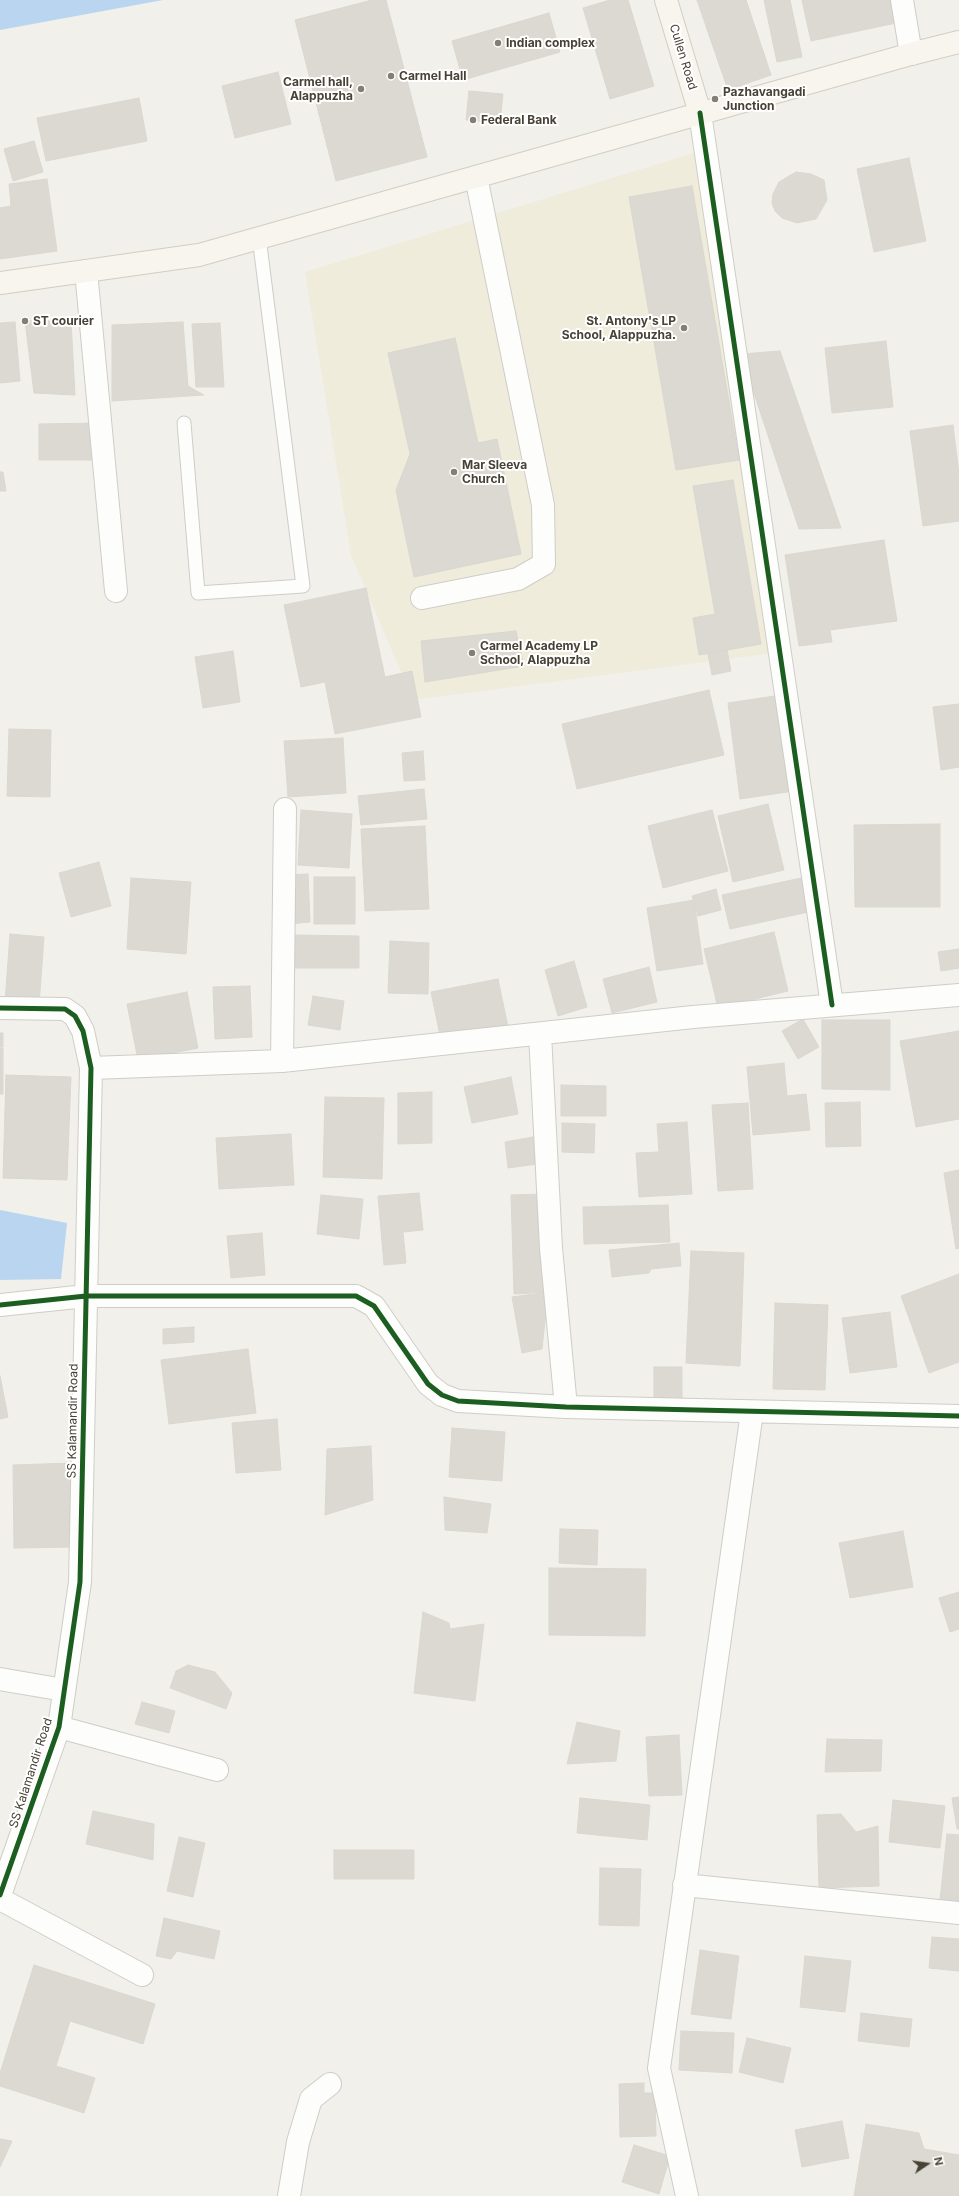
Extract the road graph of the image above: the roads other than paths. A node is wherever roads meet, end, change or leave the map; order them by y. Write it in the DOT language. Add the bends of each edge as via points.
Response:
graph roads {
  1 [pos="666,0"];
  2 [pos="902,0"];
  3 [pos="959,42"];
  4 [pos="911,54"];
  5 [pos="700,113"];
  6 [pos="476,177"];
  7 [pos="259,237"];
  8 [pos="86,271"];
  9 [pos="0,284"];
  10 [pos="184,424"];
  11 [pos="116,591"];
  12 [pos="422,598"];
  13 [pos="285,809"];
  14 [pos="959,995"];
  15 [pos="832,1005"];
  16 [pos="0,1008"];
  17 [pos="540,1034"];
  18 [pos="282,1061"];
  19 [pos="91,1068"];
  20 [pos="86,1296"];
  21 [pos="0,1305"];
  22 [pos="566,1407"];
  23 [pos="752,1412"];
  24 [pos="959,1416"];
  25 [pos="0,1679"];
  26 [pos="64,1690"];
  27 [pos="59,1727"];
  28 [pos="216,1770"];
  29 [pos="684,1885"];
  30 [pos="0,1895"];
  31 [pos="0,1899"];
  32 [pos="959,1913"];
  33 [pos="142,1975"];
  34 [pos="330,2084"];
  35 [pos="289,2196"];
  36 [pos="687,2196"];
  1 -- 5 [label="main road, Cullen Road"];
  2 -- 4 [label="street"];
  3 -- 4 [label="main road"];
  4 -- 5 [label="main road"];
  5 -- 6 [label="main road"];
  5 -- 15 [label="street"];
  6 -- 7 [label="main road"];
  6 -- 12 [label="street" via="543,505 544,564 518,579"];
  7 -- 8 [label="main road" via="199,255"];
  7 -- 10 [label="lane" via="303,586 198,593"];
  8 -- 9 [label="main road"];
  8 -- 11 [label="street"];
  13 -- 18 [label="street"];
  14 -- 15 [label="street"];
  15 -- 17 [label="street" via="693,1016"];
  16 -- 19 [label="street, SS Kalamandir Road" via="65,1009 70,1012 83,1031"];
  17 -- 18 [label="street"];
  17 -- 22 [label="street" via="551,1248"];
  18 -- 19 [label="street"];
  19 -- 20 [label="street, SS Kalamandir Road"];
  20 -- 21 [label="street"];
  20 -- 22 [label="street" via="356,1296 374,1306 428,1384 442,1395 458,1402"];
  20 -- 26 [label="street, SS Kalamandir Road" via="80,1582"];
  22 -- 23 [label="street"];
  23 -- 24 [label="street"];
  23 -- 29 [label="street"];
  25 -- 26 [label="street"];
  26 -- 27 [label="street, SS Kalamandir Road"];
  27 -- 28 [label="street"];
  27 -- 30 [label="street, SS Kalamandir Road"];
  29 -- 32 [label="street"];
  29 -- 36 [label="street" via="659,2068"];
  31 -- 33 [label="street"];
  34 -- 35 [label="street" via="311,2099 298,2142"];
}
